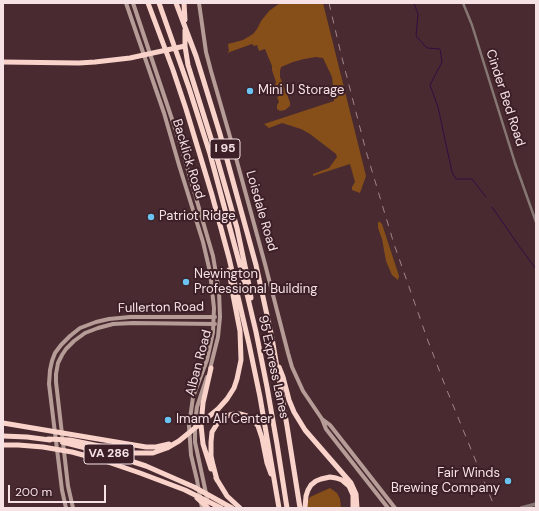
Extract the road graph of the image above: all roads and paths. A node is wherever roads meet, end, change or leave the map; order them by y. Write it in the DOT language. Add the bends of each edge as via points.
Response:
graph roads {
  1 [pos="126,3"];
  2 [pos="133,3"];
  3 [pos="148,3"];
  4 [pos="159,3"];
  5 [pos="176,3"];
  6 [pos="184,3"];
  7 [pos="199,3"];
  8 [pos="463,3"];
  9 [pos="185,46"];
  10 [pos="3,62"];
  11 [pos="536,222"];
  12 [pos="226,245"];
  13 [pos="214,317"];
  14 [pos="220,317"];
  15 [pos="213,324"];
  16 [pos="220,324"];
  17 [pos="256,332"];
  18 [pos="274,354"];
  19 [pos="211,368"];
  20 [pos="322,419"];
  21 [pos="3,423"];
  22 [pos="3,435"];
  23 [pos="70,440"];
  24 [pos="3,445"];
  25 [pos="217,480"];
  26 [pos="275,485"];
  27 [pos="197,496"];
  28 [pos="209,497"];
  29 [pos="536,504"];
  30 [pos="66,508"];
  31 [pos="73,508"];
  32 [pos="202,508"];
  33 [pos="208,508"];
  34 [pos="221,508"];
  35 [pos="232,508"];
  36 [pos="240,508"];
  37 [pos="279,508"];
  38 [pos="287,508"];
  39 [pos="300,508"];
  40 [pos="305,508"];
  41 [pos="353,508"];
  42 [pos="357,508"];
  43 [pos="388,508"];
  44 [pos="395,508"];
  45 [pos="520,508"];
  1 -- 13 [label="main road, Backlick Road" via="164,113 203,242 211,281"];
  2 -- 14 [label="main road, Backlick Road" via="170,111 207,233 218,285"];
  3 -- 12 [label="highway, I 95" via="186,109"];
  4 -- 17 [label="highway, 95 Express Lanes" via="210,154"];
  5 -- 18 [label="highway, I 95" via="230,168 256,265"];
  6 -- 9 [label="highway"];
  7 -- 20 [label="main road, Loisdale Road" via="211,72 290,360 303,391"];
  8 -- 11 [label="street, Cinder Bed Road"];
  9 -- 10 [label="highway" via="130,58 96,62"];
  9 -- 17 [label="highway" via="188,65 237,228"];
  12 -- 23 [label="highway" via="240,331 241,360 232,392 224,403 182,438 166,445 150,448"];
  12 -- 26 [label="highway, I 95" via="253,362"];
  13 -- 14 [label="main road, Fullerton Road"];
  13 -- 15 [label="main road, Backlick Road"];
  13 -- 30 [label="main road, Fullerton Road" via="130,316 105,319 80,328 61,345 51,366 49,384"];
  14 -- 16 [label="main road, Alban Road"];
  15 -- 16 [label="main road, Fullerton Road"];
  15 -- 27 [label="main road, Alban Road" via="210,348 193,397 188,426"];
  15 -- 31 [label="main road, Fullerton Road" via="113,324 85,333 66,349 58,363 56,382 68,486"];
  16 -- 19 [label="main road, Alban Road"];
  17 -- 38 [label="highway, 95 Express Lanes"];
  18 -- 39 [label="highway, I 95"];
  18 -- 42 [label="highway" via="294,412 303,427 353,486"];
  19 -- 25 [label="highway" via="201,425 204,448"];
  19 -- 28 [label="main road, Alban Road" via="200,396 195,422 196,448"];
  20 -- 43 [label="main road, Loisdale Road" via="326,429"];
  20 -- 44 [label="main road, Loisdale Road" via="330,425"];
  21 -- 23 [label="highway" via="47,431"];
  22 -- 23 [label="highway, VA 286"];
  23 -- 28 [label="highway, VA 286" via="156,470 194,487"];
  24 -- 27 [label="highway, VA 286" via="25,445 72,452 122,466"];
  25 -- 26 [label="highway" via="211,456 212,432 224,417 240,414 251,418 259,428"];
  25 -- 36 [label="highway" via="227,496"];
  26 -- 37 [label="highway, I 95"];
  27 -- 32 [label="main road, Alban Road"];
  27 -- 33 [label="highway"];
  27 -- 34 [label="highway"];
  28 -- 33 [label="main road, Alban Road"];
  28 -- 35 [label="highway, VA 286"];
  29 -- 45 [label="street"];
  40 -- 41 [label="highway" via="306,496 313,483 330,477 342,480 349,486 353,495"];
}
